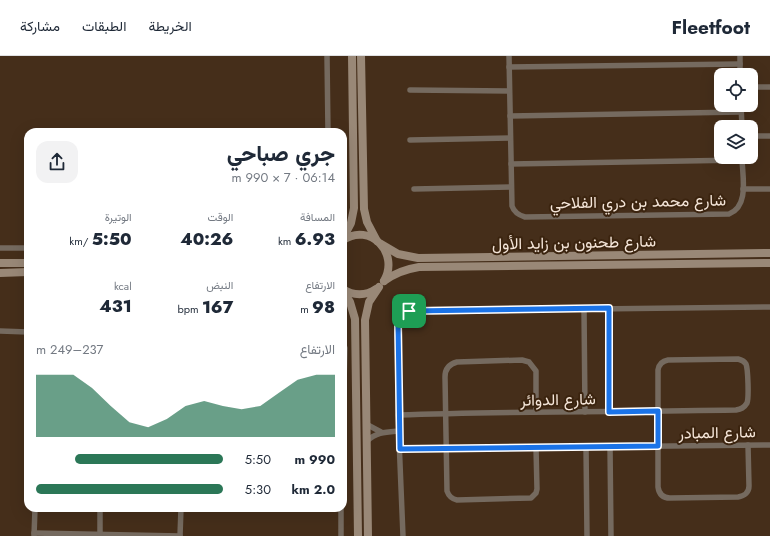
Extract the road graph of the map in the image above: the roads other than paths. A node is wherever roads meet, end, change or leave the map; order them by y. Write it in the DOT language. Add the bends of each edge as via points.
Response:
graph roads {
  1 [pos="327,56"];
  2 [pos="352,56"];
  3 [pos="361,56"];
  4 [pos="509,56"];
  5 [pos="740,56"];
  6 [pos="740,64"];
  7 [pos="509,67"];
  8 [pos="740,68"];
  9 [pos="758,87"];
  10 [pos="770,87"];
  11 [pos="410,90"];
  12 [pos="509,91"];
  13 [pos="741,112"];
  14 [pos="510,116"];
  15 [pos="742,120"];
  16 [pos="328,128"];
  17 [pos="758,136"];
  18 [pos="770,136"];
  19 [pos="510,138"];
  20 [pos="410,140"];
  21 [pos="714,159"];
  22 [pos="511,164"];
  23 [pos="742,164"];
  24 [pos="511,187"];
  25 [pos="414,189"];
  26 [pos="743,189"];
  27 [pos="770,189"];
  28 [pos="347,231"];
  29 [pos="347,238"];
  30 [pos="379,243"];
  31 [pos="0,248"];
  32 [pos="24,248"];
  33 [pos="770,253"];
  34 [pos="0,263"];
  35 [pos="24,263"];
  36 [pos="770,263"];
  37 [pos="24,272"];
  38 [pos="2,274"];
  39 [pos="382,284"];
  40 [pos="347,291"];
  41 [pos="347,297"];
  42 [pos="770,307"];
  43 [pos="609,308"];
  44 [pos="584,309"];
  45 [pos="0,332"];
  46 [pos="24,332"];
  47 [pos="658,411"];
  48 [pos="536,412"];
  49 [pos="585,412"];
  50 [pos="609,412"];
  51 [pos="445,413"];
  52 [pos="398,415"];
  53 [pos="366,424"];
  54 [pos="399,431"];
  55 [pos="381,432"];
  56 [pos="367,442"];
  57 [pos="748,445"];
  58 [pos="770,445"];
  59 [pos="586,446"];
  60 [pos="610,446"];
  61 [pos="658,446"];
  62 [pos="536,448"];
  63 [pos="400,449"];
  64 [pos="446,449"];
  65 [pos="34,512"];
  66 [pos="100,512"];
  67 [pos="181,512"];
  68 [pos="341,512"];
  69 [pos="34,534"];
  70 [pos="100,535"];
  71 [pos="180,536"];
  72 [pos="341,536"];
  73 [pos="358,536"];
  74 [pos="368,536"];
  75 [pos="402,536"];
  76 [pos="587,536"];
  77 [pos="611,536"];
  1 -- 16 [label="street"];
  2 -- 28 [label="street" via="354,208"];
  3 -- 30 [label="street" via="364,208 370,229"];
  4 -- 7 [label="street, شارع محمد بن دري الفلاحي"];
  5 -- 6 [label="street"];
  6 -- 7 [label="street"];
  6 -- 8 [label="street"];
  7 -- 12 [label="street, شارع محمد بن دري الفلاحي"];
  9 -- 10 [label="street"];
  11 -- 12 [label="street"];
  12 -- 14 [label="street, شارع محمد بن دري الفلاحي"];
  13 -- 14 [label="street"];
  13 -- 15 [label="street"];
  14 -- 19 [label="street, شارع محمد بن دري الفلاحي"];
  17 -- 18 [label="street"];
  19 -- 20 [label="street"];
  19 -- 22 [label="street, شارع محمد بن دري الفلاحي"];
  21 -- 22 [label="street, شارع محمد بن دري الفلاحي"];
  22 -- 24 [label="street, شارع محمد بن دري الفلاحي"];
  23 -- 26 [label="street, شارع محمد بن دري الفلاحي"];
  24 -- 25 [label="street"];
  24 -- 26 [label="street, شارع محمد بن دري الفلاحي" via="513,210 525,217 729,214 740,205"];
  26 -- 27 [label="street"];
  29 -- 30 [label="street, شارع طحنون بن زايد الأول" via="358,235 372,238"];
  30 -- 33 [label="street, شارع طحنون بن زايد الأول" via="398,254 418,258"];
  30 -- 39 [label="street" via="387,253 389,262 388,272"];
  31 -- 32 [label="street"];
  34 -- 35 [label="street"];
  36 -- 39 [label="street, شارع طحنون بن زايد الأول" via="419,267 397,273"];
  37 -- 38 [label="street"];
  39 -- 40 [label="street, شارع طحنون بن زايد الأول" via="367,294"];
  39 -- 53 [label="street" via="369,302 365,320"];
  41 -- 73 [label="street" via="355,319"];
  42 -- 43 [label="street"];
  43 -- 44 [label="street"];
  43 -- 50 [label="street"];
  44 -- 49 [label="street"];
  44 -- 52 [label="street" via="404,313 398,323"];
  45 -- 46 [label="street"];
  47 -- 47 [label="street, شارع الدوائر" via="658,370 661,363 668,360 735,358 747,367 748,398 742,409"];
  47 -- 50 [label="street, شارع الدوائر"];
  47 -- 61 [label="street"];
  48 -- 49 [label="street, شارع الدوائر"];
  48 -- 51 [label="street, شارع الدوائر"];
  48 -- 51 [label="street" via="536,371 529,362 522,360 451,364 445,374"];
  49 -- 50 [label="street, شارع الدوائر"];
  51 -- 52 [label="street, شارع الدوائر"];
  51 -- 64 [label="street"];
  52 -- 54 [label="street"];
  53 -- 55 [label="street"];
  53 -- 56 [label="street"];
  54 -- 55 [label="street"];
  54 -- 63 [label="street"];
  55 -- 56 [label="street"];
  56 -- 74 [label="street"];
  57 -- 58 [label="street, شارع المبادر"];
  57 -- 61 [label="street, شارع المبادر"];
  57 -- 61 [label="street" via="749,486 744,495 670,498 664,497 659,490"];
  59 -- 60 [label="street, شارع المبادر"];
  59 -- 62 [label="street, شارع المبادر"];
  59 -- 76 [label="street"];
  60 -- 61 [label="street, شارع المبادر"];
  60 -- 77 [label="street"];
  62 -- 64 [label="street, شارع المبادر"];
  62 -- 64 [label="street" via="537,489 533,497 457,500 450,498 447,491"];
  63 -- 64 [label="street, شارع المبادر"];
  63 -- 75 [label="street"];
  65 -- 69 [label="street"];
  66 -- 70 [label="street"];
  67 -- 71 [label="street"];
  68 -- 72 [label="street"];
  69 -- 70 [label="street"];
  70 -- 71 [label="street"];
}
